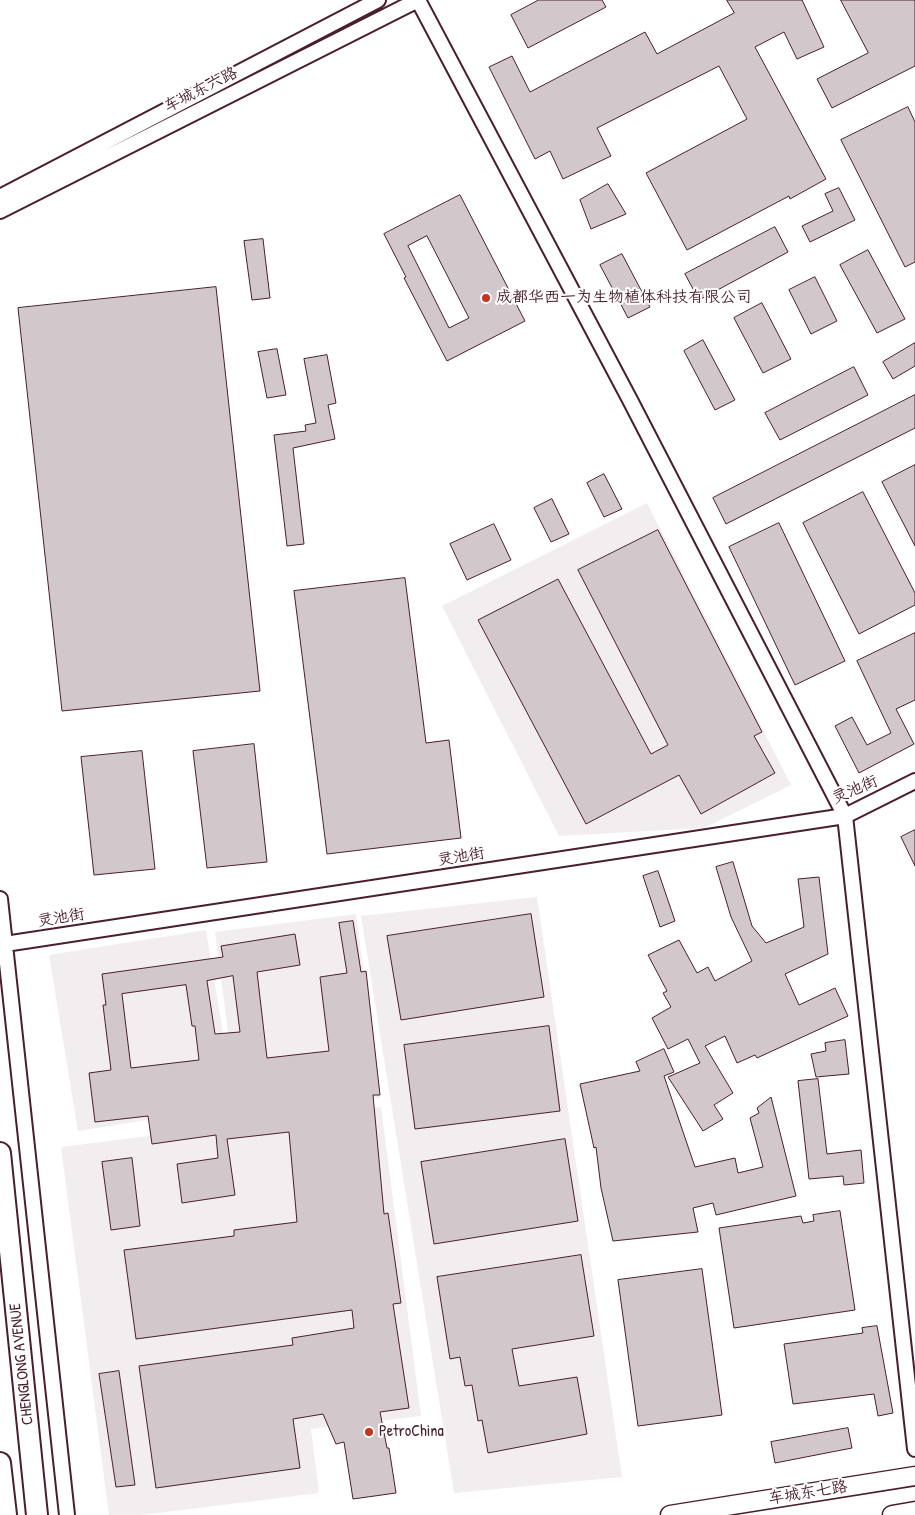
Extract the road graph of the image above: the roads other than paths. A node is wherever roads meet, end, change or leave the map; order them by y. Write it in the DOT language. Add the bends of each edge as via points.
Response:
graph roads {
  1 [pos="378,0"];
  2 [pos="418,0"];
  3 [pos="0,197"];
  4 [pos="0,211"];
  5 [pos="915,781"];
  6 [pos="846,816"];
  7 [pos="0,899"];
  8 [pos="5,944"];
  9 [pos="0,1153"];
  10 [pos="915,1449"];
  11 [pos="0,1463"];
  12 [pos="915,1476"];
  13 [pos="915,1512"];
  14 [pos="6,1515"];
  15 [pos="37,1515"];
  16 [pos="66,1515"];
  17 [pos="670,1515"];
  18 [pos="892,1515"];
  1 -- 3 [label="street, 车城东六路"];
  2 -- 4 [label="street, 车城东六路"];
  2 -- 6 [label="street"];
  5 -- 6 [label="street, 灵池街"];
  6 -- 8 [label="street, 灵池街"];
  6 -- 10 [label="street"];
  7 -- 8 [label="street"];
  8 -- 16 [label="street"];
  9 -- 15 [label="highway, CHENGLONG AVENUE"];
  11 -- 14 [label="highway"];
  12 -- 17 [label="main road, 车城东七路"];
  13 -- 18 [label="main road"];
}
